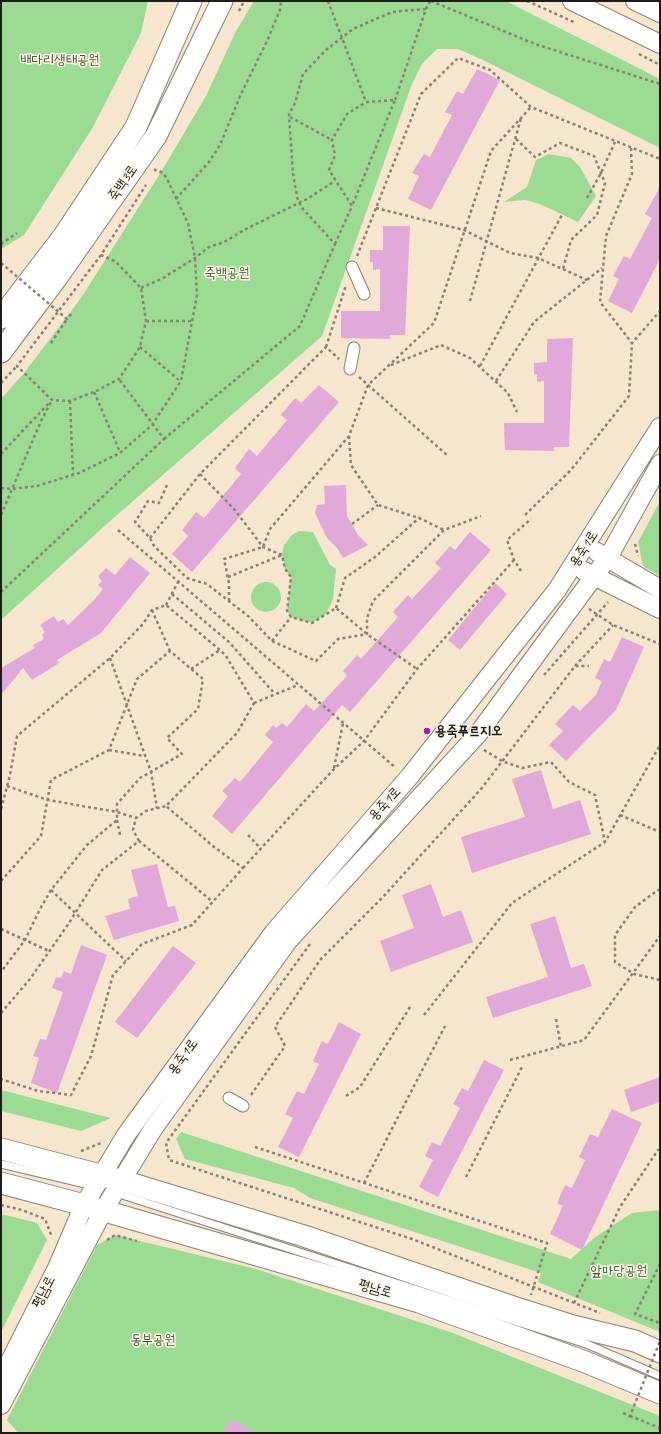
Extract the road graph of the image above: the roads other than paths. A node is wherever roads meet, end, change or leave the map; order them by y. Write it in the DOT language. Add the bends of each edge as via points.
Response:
graph roads {
  1 [pos="191,1"];
  2 [pos="222,1"];
  3 [pos="572,1"];
  4 [pos="635,1"];
  5 [pos="660,13"];
  6 [pos="660,44"];
  7 [pos="352,267"];
  8 [pos="364,294"];
  9 [pos="1,318"];
  10 [pos="354,348"];
  11 [pos="1,352"];
  12 [pos="350,369"];
  13 [pos="660,427"];
  14 [pos="660,464"];
  15 [pos="586,545"];
  16 [pos="607,558"];
  17 [pos="573,565"];
  18 [pos="594,576"];
  19 [pos="660,588"];
  20 [pos="660,609"];
  21 [pos="229,1098"];
  22 [pos="243,1106"];
  23 [pos="1,1149"];
  24 [pos="1,1164"];
  25 [pos="1,1183"];
  26 [pos="102,1194"];
  27 [pos="192,1228"];
  28 [pos="534,1314"];
  29 [pos="586,1344"];
  30 [pos="656,1345"];
  31 [pos="581,1350"];
  32 [pos="602,1360"];
  33 [pos="660,1376"];
  34 [pos="1,1379"];
  35 [pos="660,1386"];
  36 [pos="660,1393"];
  37 [pos="1,1405"];
  1 -- 9 [label="main road, 죽백3로" via="136,127 63,238"];
  2 -- 11 [label="main road, 죽백3로" via="156,136 58,276"];
  3 -- 6 [label="street"];
  4 -- 5 [label="street"];
  7 -- 8 [label="street"];
  10 -- 12 [label="street"];
  13 -- 15 [label="street, 용죽1로"];
  14 -- 16 [label="street"];
  15 -- 16 [label="street"];
  15 -- 17 [label="street, 용죽1로"];
  16 -- 18 [label="street"];
  16 -- 19 [label="street"];
  17 -- 18 [label="street"];
  17 -- 26 [label="street, 용죽1로" via="557,590 410,776 274,932 126,1135"];
  18 -- 20 [label="street"];
  18 -- 26 [label="street" via="478,734 288,941 153,1129"];
  21 -- 22 [label="street"];
  23 -- 26 [label="main road, 평남로"];
  24 -- 26 [label="lane"];
  25 -- 26 [label="main road, 평남로"];
  26 -- 28 [label="main road, 평남로" via="304,1236"];
  26 -- 29 [label="lane"];
  26 -- 34 [label="street, 평남로" via="57,1268"];
  26 -- 36 [label="main road, 평남로" via="420,1302 583,1361"];
  26 -- 37 [label="street"];
  27 -- 31 [label="lane"];
  28 -- 29 [label="lane"];
  28 -- 30 [label="main road, 평남로"];
  29 -- 33 [label="lane"];
  32 -- 35 [label="lane"];
}
